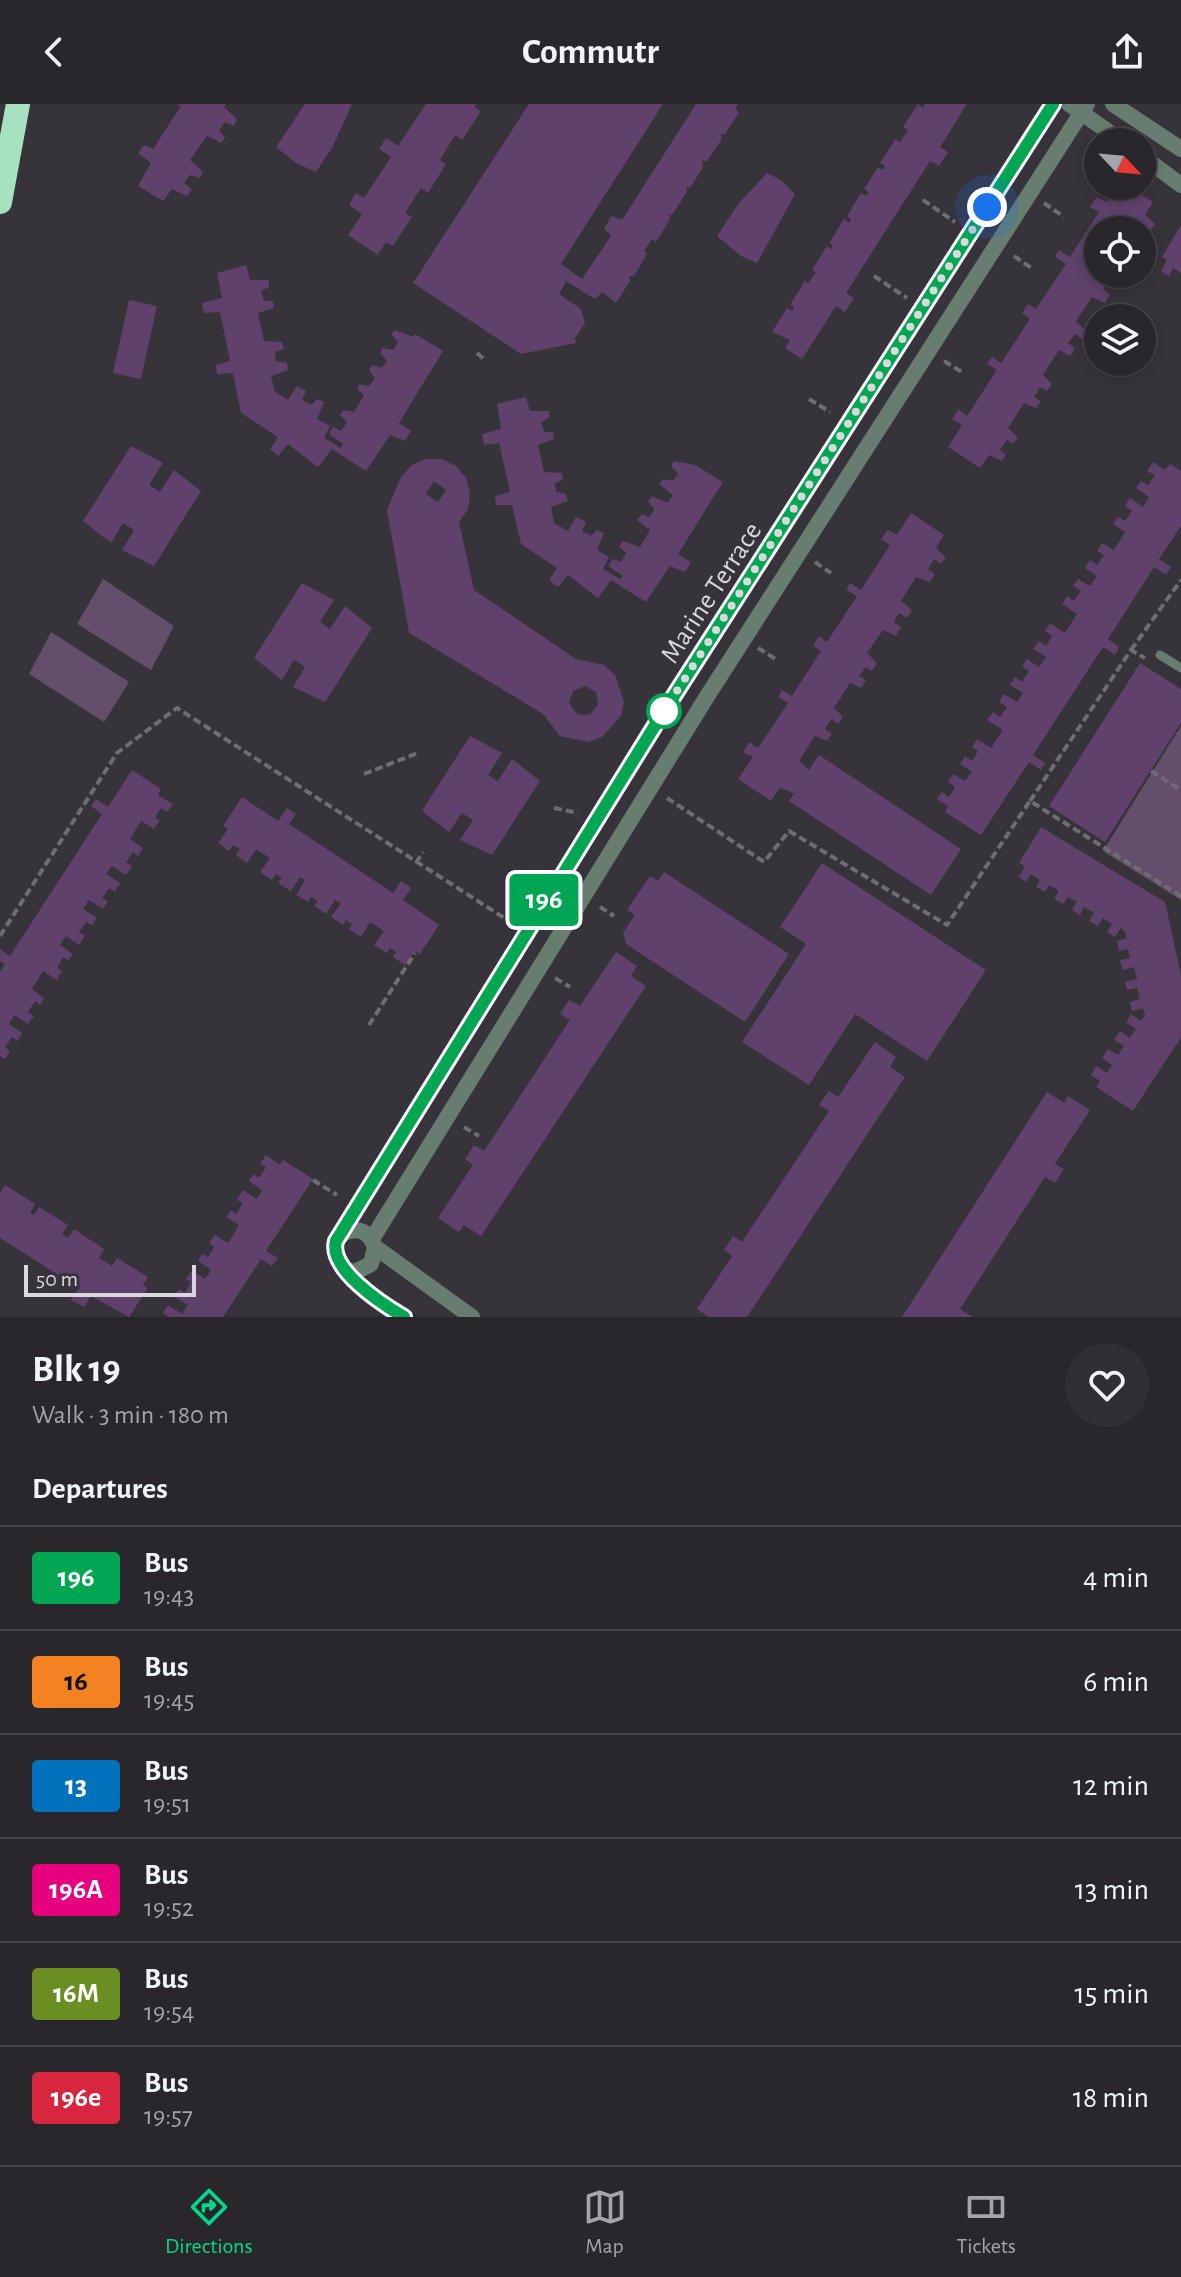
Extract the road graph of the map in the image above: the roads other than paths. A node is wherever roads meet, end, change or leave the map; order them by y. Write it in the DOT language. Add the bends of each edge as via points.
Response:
graph roads {
  1 [pos="18,104"];
  2 [pos="1053,104"];
  3 [pos="1113,104"];
  4 [pos="1079,107"];
  5 [pos="1105,128"];
  6 [pos="1181,149"];
  7 [pos="1156,166"];
  8 [pos="1181,185"];
  9 [pos="0,202"];
  10 [pos="1160,655"];
  11 [pos="1181,668"];
  12 [pos="342,1234"];
  13 [pos="374,1243"];
  14 [pos="347,1270"];
  15 [pos="404,1317"];
  16 [pos="472,1317"];
  1 -- 9 [label="highway"];
  2 -- 12 [label="street, Marine Terrace" via="525,930"];
  3 -- 6 [label="street"];
  4 -- 5 [label="street"];
  4 -- 13 [label="street, Marine Terrace" via="706,698"];
  7 -- 8 [label="street"];
  10 -- 11 [label="lane"];
  12 -- 13 [label="street" via="359,1230"];
  12 -- 14 [label="street" via="335,1257"];
  13 -- 14 [label="street" via="371,1264"];
  13 -- 16 [label="street"];
  14 -- 15 [label="street"];
}
